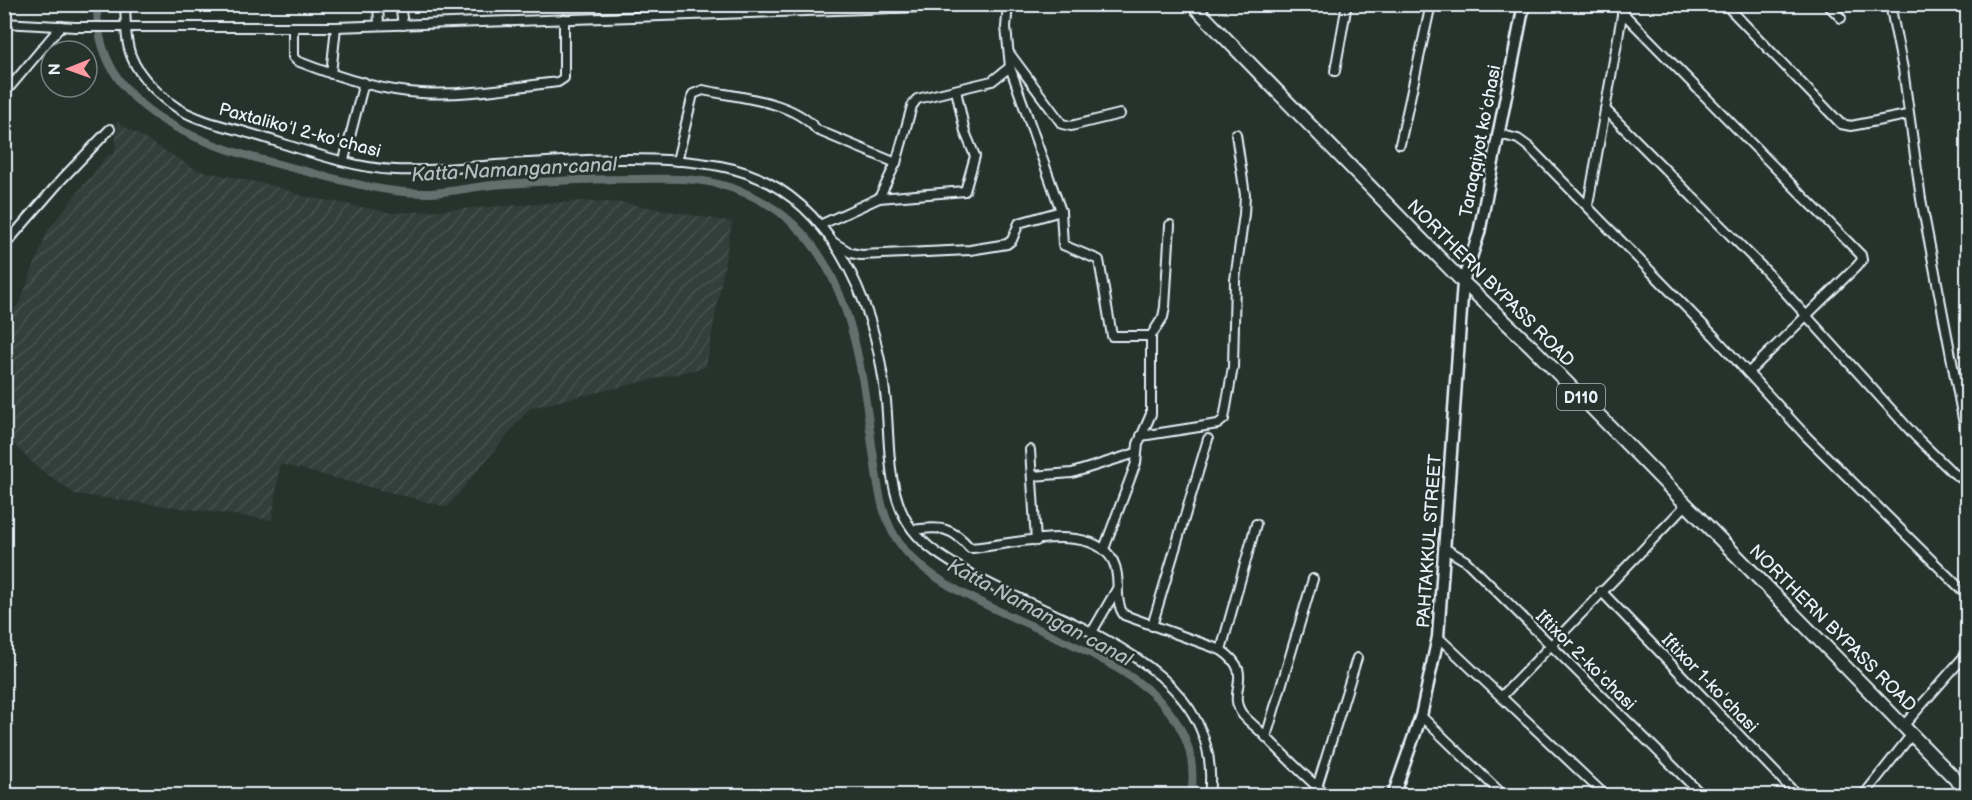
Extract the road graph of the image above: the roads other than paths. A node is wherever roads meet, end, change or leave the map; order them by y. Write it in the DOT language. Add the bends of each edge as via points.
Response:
graph roads {
  1 [pos="125,4"];
  2 [pos="378,4"];
  3 [pos="400,4"];
  4 [pos="701,4"];
  5 [pos="1012,4"];
  6 [pos="1192,4"];
  7 [pos="1347,4"];
  8 [pos="1431,4"];
  9 [pos="1524,4"];
  10 [pos="1725,4"];
  11 [pos="1827,4"];
  12 [pos="1890,4"];
  13 [pos="1008,5"];
  14 [pos="782,8"];
  15 [pos="1623,8"];
  16 [pos="701,14"];
  17 [pos="1841,18"];
  18 [pos="564,19"];
  19 [pos="4,23"];
  20 [pos="403,25"];
  21 [pos="61,26"];
  22 [pos="378,26"];
  23 [pos="127,27"];
  24 [pos="293,27"];
  25 [pos="336,27"];
  26 [pos="1009,53"];
  27 [pos="1010,67"];
  28 [pos="1335,70"];
  29 [pos="331,74"];
  30 [pos="364,82"];
  31 [pos="956,90"];
  32 [pos="4,94"];
  33 [pos="1605,109"];
  34 [pos="1120,114"];
  35 [pos="1907,115"];
  36 [pos="110,129"];
  37 [pos="1236,134"];
  38 [pos="1499,134"];
  39 [pos="1400,144"];
  40 [pos="344,160"];
  41 [pos="677,160"];
  42 [pos="896,163"];
  43 [pos="879,198"];
  44 [pos="1588,205"];
  45 [pos="1061,211"];
  46 [pos="820,225"];
  47 [pos="1170,225"];
  48 [pos="831,241"];
  49 [pos="4,246"];
  50 [pos="1463,282"];
  51 [pos="1806,316"];
  52 [pos="1151,336"];
  53 [pos="1748,373"];
  54 [pos="1966,429"];
  55 [pos="1142,436"];
  56 [pos="1208,439"];
  57 [pos="1968,445"];
  58 [pos="1030,450"];
  59 [pos="1136,453"];
  60 [pos="1032,479"];
  61 [pos="1968,483"];
  62 [pos="1686,505"];
  63 [pos="1256,524"];
  64 [pos="913,530"];
  65 [pos="1036,541"];
  66 [pos="1104,549"];
  67 [pos="1446,549"];
  68 [pos="1313,579"];
  69 [pos="1118,587"];
  70 [pos="1601,591"];
  71 [pos="1968,596"];
  72 [pos="1152,626"];
  73 [pos="1092,632"];
  74 [pos="1438,637"];
  75 [pos="1550,645"];
  76 [pos="1221,650"];
  77 [pos="1968,652"];
  78 [pos="1357,658"];
  79 [pos="1502,696"];
  80 [pos="1421,716"];
  81 [pos="1908,729"];
  82 [pos="1266,737"];
  83 [pos="1317,787"];
  84 [pos="1968,792"];
  85 [pos="1397,793"];
  86 [pos="1209,795"];
  87 [pos="1328,795"];
  88 [pos="1504,795"];
  89 [pos="1606,795"];
  90 [pos="1703,795"];
  91 [pos="1798,795"];
  92 [pos="1863,795"];
  1 -- 23 [label="street, Paxtalikoʻl 2-koʻchasi"];
  2 -- 22 [label="street"];
  3 -- 20 [label="street"];
  4 -- 16 [label="street"];
  5 -- 13 [label="street"];
  6 -- 50 [label="main road, NORTHERN BYPASS ROAD / D110"];
  7 -- 28 [label="street"];
  8 -- 39 [label="street"];
  9 -- 38 [label="street, Taraqqiyot koʻchasi"];
  10 -- 35 [label="street" via="1841,124 1851,126"];
  11 -- 17 [label="street"];
  12 -- 35 [label="street"];
  13 -- 14 [label="street"];
  13 -- 26 [label="street"];
  14 -- 16 [label="street"];
  15 -- 33 [label="street"];
  15 -- 51 [label="street" via="1858,249 1861,262"];
  16 -- 18 [label="street"];
  18 -- 20 [label="street"];
  18 -- 30 [label="street" via="564,78 558,82 420,93"];
  19 -- 21 [label="street"];
  20 -- 22 [label="street"];
  21 -- 23 [label="street"];
  21 -- 32 [label="street"];
  22 -- 25 [label="street"];
  23 -- 24 [label="street"];
  23 -- 40 [label="street, Paxtalikoʻl 2-koʻchasi" via="132,59 156,90 181,110"];
  24 -- 25 [label="street"];
  24 -- 29 [label="street" via="292,57"];
  25 -- 29 [label="street"];
  26 -- 27 [label="street"];
  26 -- 34 [label="street" via="1062,124 1071,126"];
  27 -- 31 [label="street" via="992,81"];
  27 -- 45 [label="street"];
  29 -- 30 [label="street"];
  30 -- 40 [label="street"];
  31 -- 42 [label="street" via="917,99"];
  31 -- 43 [label="street" via="975,156 965,191"];
  33 -- 44 [label="street"];
  33 -- 51 [label="street"];
  35 -- 54 [label="street"];
  36 -- 49 [label="street"];
  37 -- 55 [label="street" via="1245,214 1235,280 1233,367 1224,419 1218,424"];
  38 -- 44 [label="street" via="1529,147"];
  38 -- 50 [label="street, Taraqqiyot koʻchasi" via="1479,233"];
  40 -- 41 [label="street, Paxtalikoʻl 2-koʻchasi" via="392,170"];
  41 -- 42 [label="street" via="693,94 703,90 782,107 817,130"];
  41 -- 46 [label="street, Paxtalikoʻl 2-koʻchasi" via="722,166 764,178 786,191"];
  42 -- 43 [label="street"];
  43 -- 46 [label="street"];
  44 -- 53 [label="street"];
  45 -- 48 [label="street, Paxtalikoʻl 2-koʻchasi" via="1019,223 1007,244 970,250 861,255"];
  45 -- 52 [label="street" via="1063,245 1095,257 1101,265 1111,335"];
  46 -- 48 [label="street, Paxtalikoʻl 2-koʻchasi"];
  47 -- 52 [label="street" via="1163,317"];
  48 -- 64 [label="street" via="856,284 877,341 894,483 902,512"];
  50 -- 62 [label="main road, NORTHERN BYPASS ROAD / D110"];
  50 -- 67 [label="street, PAHTAKKUL STREET"];
  51 -- 53 [label="street"];
  51 -- 61 [label="street" via="1917,438"];
  52 -- 55 [label="street" via="1151,414"];
  53 -- 71 [label="street"];
  54 -- 57 [label="street"];
  55 -- 59 [label="street"];
  56 -- 72 [label="street"];
  58 -- 60 [label="street"];
  59 -- 60 [label="street" via="1072,473"];
  59 -- 66 [label="street" via="1136,463"];
  60 -- 65 [label="street"];
  62 -- 70 [label="street"];
  62 -- 81 [label="main road, NORTHERN BYPASS ROAD / D110"];
  63 -- 76 [label="street"];
  64 -- 65 [label="street" via="954,531 970,548"];
  64 -- 73 [label="street" via="946,560 1015,598"];
  65 -- 66 [label="street" via="1081,539"];
  66 -- 69 [label="street" via="1113,561"];
  67 -- 74 [label="street, PAHTAKKUL STREET"];
  67 -- 75 [label="street, Iftixor 2-koʻchasi" via="1466,561"];
  68 -- 82 [label="street"];
  69 -- 72 [label="street" via="1124,615"];
  69 -- 73 [label="street"];
  70 -- 75 [label="street"];
  70 -- 91 [label="street, Iftixor 1-koʻchasi"];
  72 -- 76 [label="street"];
  73 -- 86 [label="street" via="1138,660 1179,692 1188,704 1200,723 1209,750"];
  74 -- 79 [label="street"];
  74 -- 80 [label="street, PAHTAKKUL STREET"];
  75 -- 79 [label="street"];
  75 -- 90 [label="street, Iftixor 2-koʻchasi"];
  76 -- 82 [label="street" via="1232,657 1240,671 1239,707"];
  77 -- 81 [label="street"];
  78 -- 83 [label="street"];
  79 -- 89 [label="street"];
  80 -- 85 [label="street, PAHTAKKUL STREET"];
  80 -- 88 [label="street"];
  81 -- 84 [label="main road, NORTHERN BYPASS ROAD / D110"];
  81 -- 92 [label="street"];
  82 -- 83 [label="street"];
  83 -- 87 [label="street"];
}
